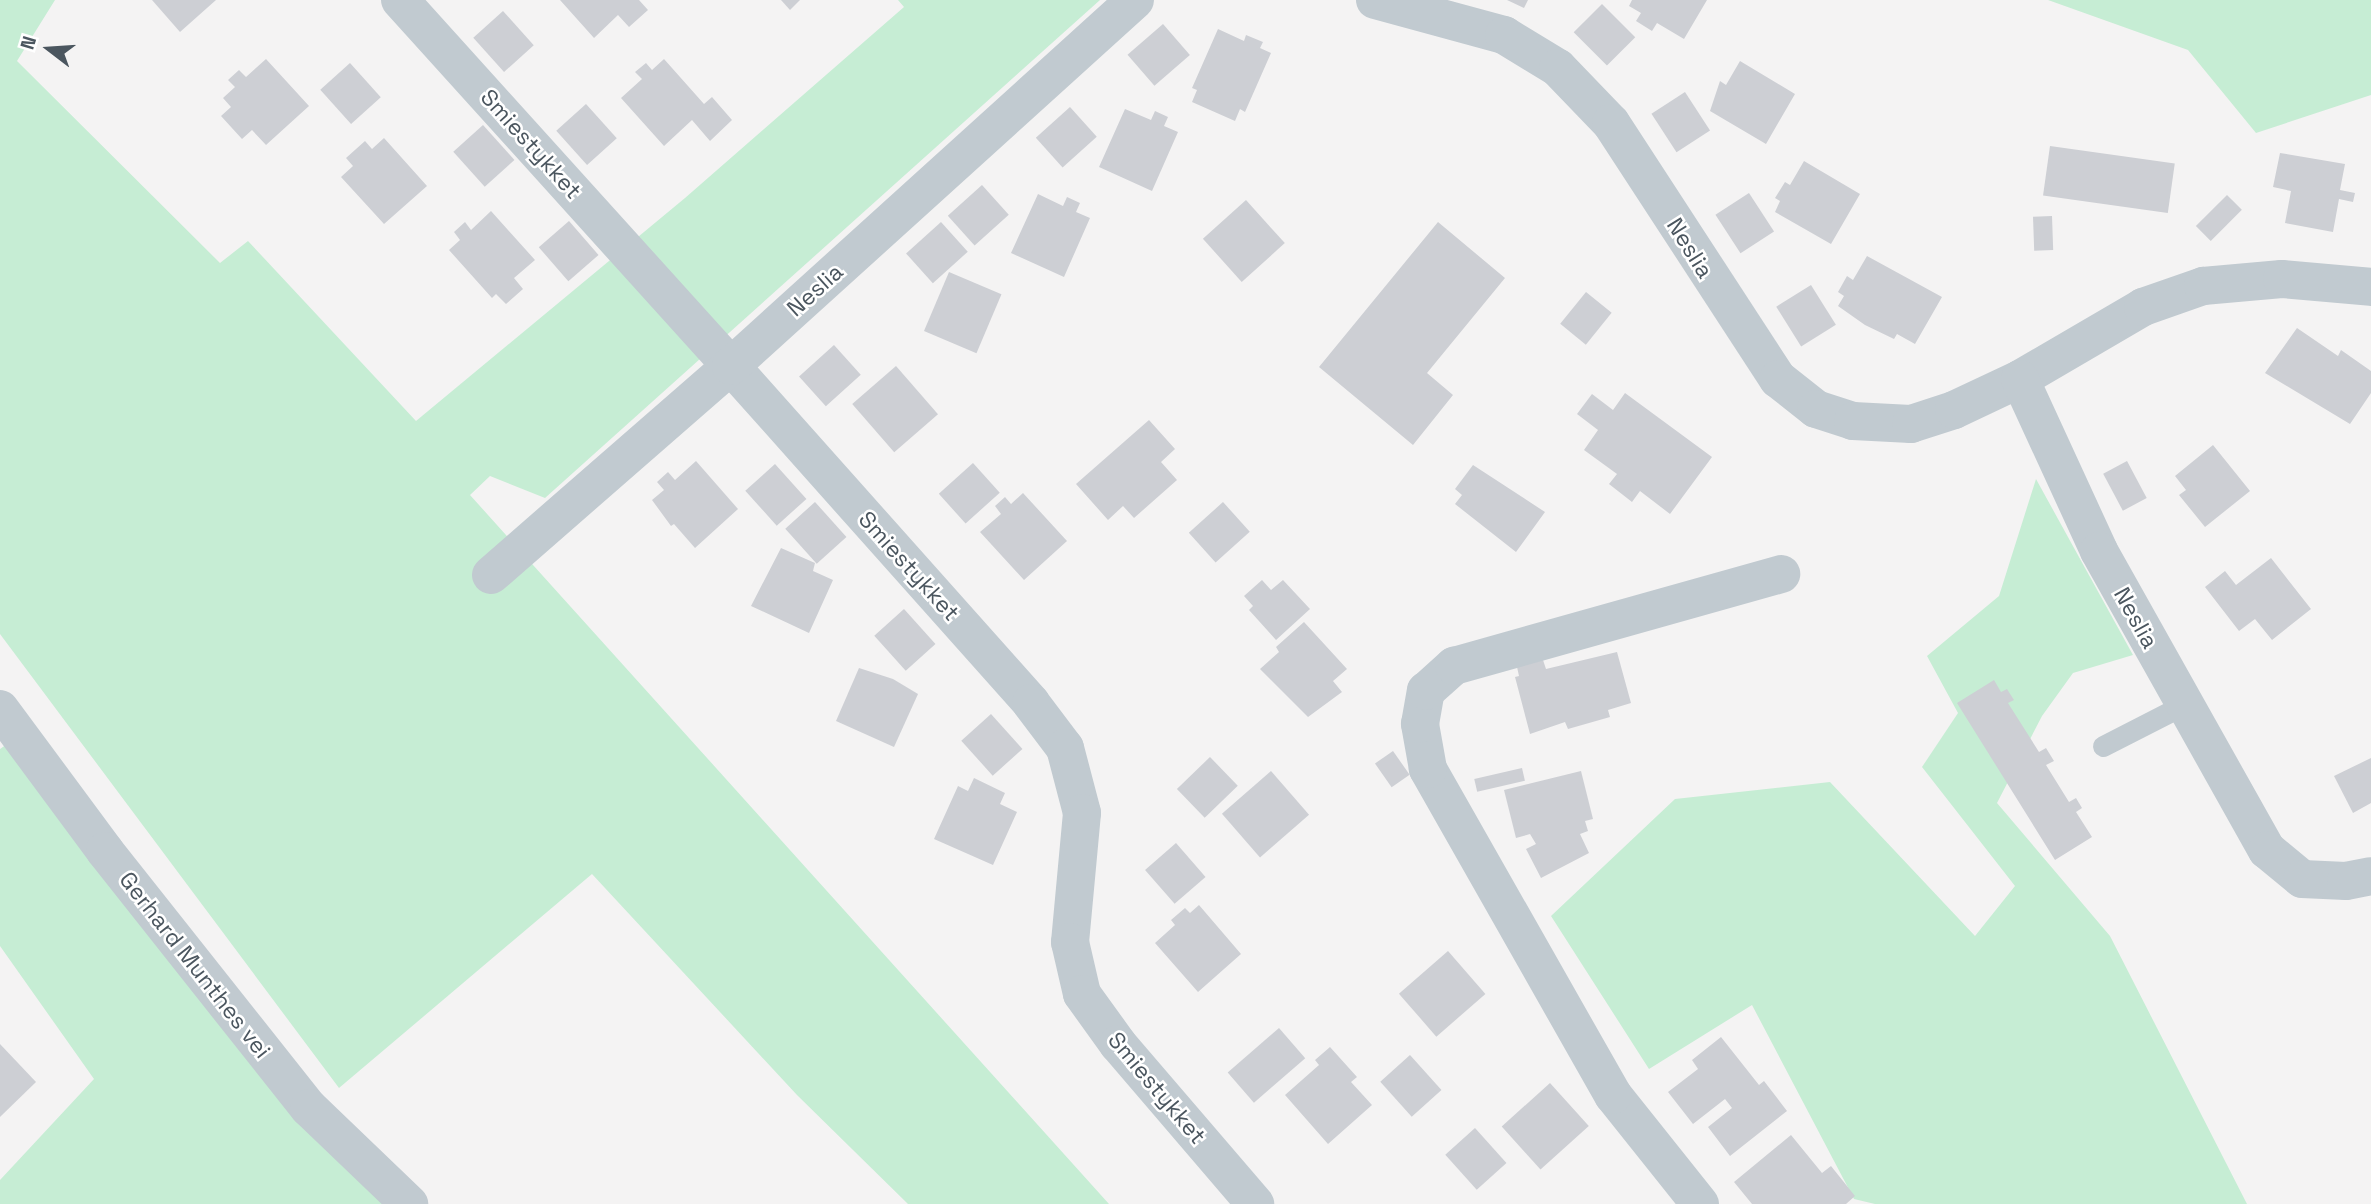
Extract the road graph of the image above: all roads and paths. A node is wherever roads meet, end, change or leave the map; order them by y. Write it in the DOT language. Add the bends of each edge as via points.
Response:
graph roads {
  1 [pos="400,0"];
  2 [pos="1135,0"];
  3 [pos="1375,0"];
  4 [pos="2371,287"];
  5 [pos="732,366"];
  6 [pos="2020,379"];
  7 [pos="1781,574"];
  8 [pos="491,575"];
  9 [pos="2185,704"];
  10 [pos="0,709"];
  11 [pos="2104,746"];
  12 [pos="2371,876"];
  13 [pos="409,1204"];
  14 [pos="1255,1204"];
  15 [pos="1700,1204"];
  1 -- 5 [label="street, Smiestykket"];
  2 -- 5 [label="street, Neslia"];
  3 -- 6 [label="street, Neslia" via="1504,35 1558,68 1611,124 1777,379 1816,409 1853,421 1911,424"];
  4 -- 6 [label="street, Neslia" via="2282,279 2203,286 2143,307"];
  5 -- 8 [label="street, Neslia"];
  5 -- 14 [label="street, Smiestykket" via="1031,703 1065,748 1082,813 1070,942 1083,994 1118,1044"];
  6 -- 9 [label="street, Neslia" via="2099,551"];
  7 -- 15 [label="street" via="1454,666 1426,691 1420,723 1428,769 1613,1095"];
  9 -- 11 [label="lane"];
  9 -- 12 [label="street, Neslia" via="2267,850 2302,878 2346,881"];
  10 -- 13 [label="street, Gerhard Munthes vei" via="105,851 309,1108"];
}
